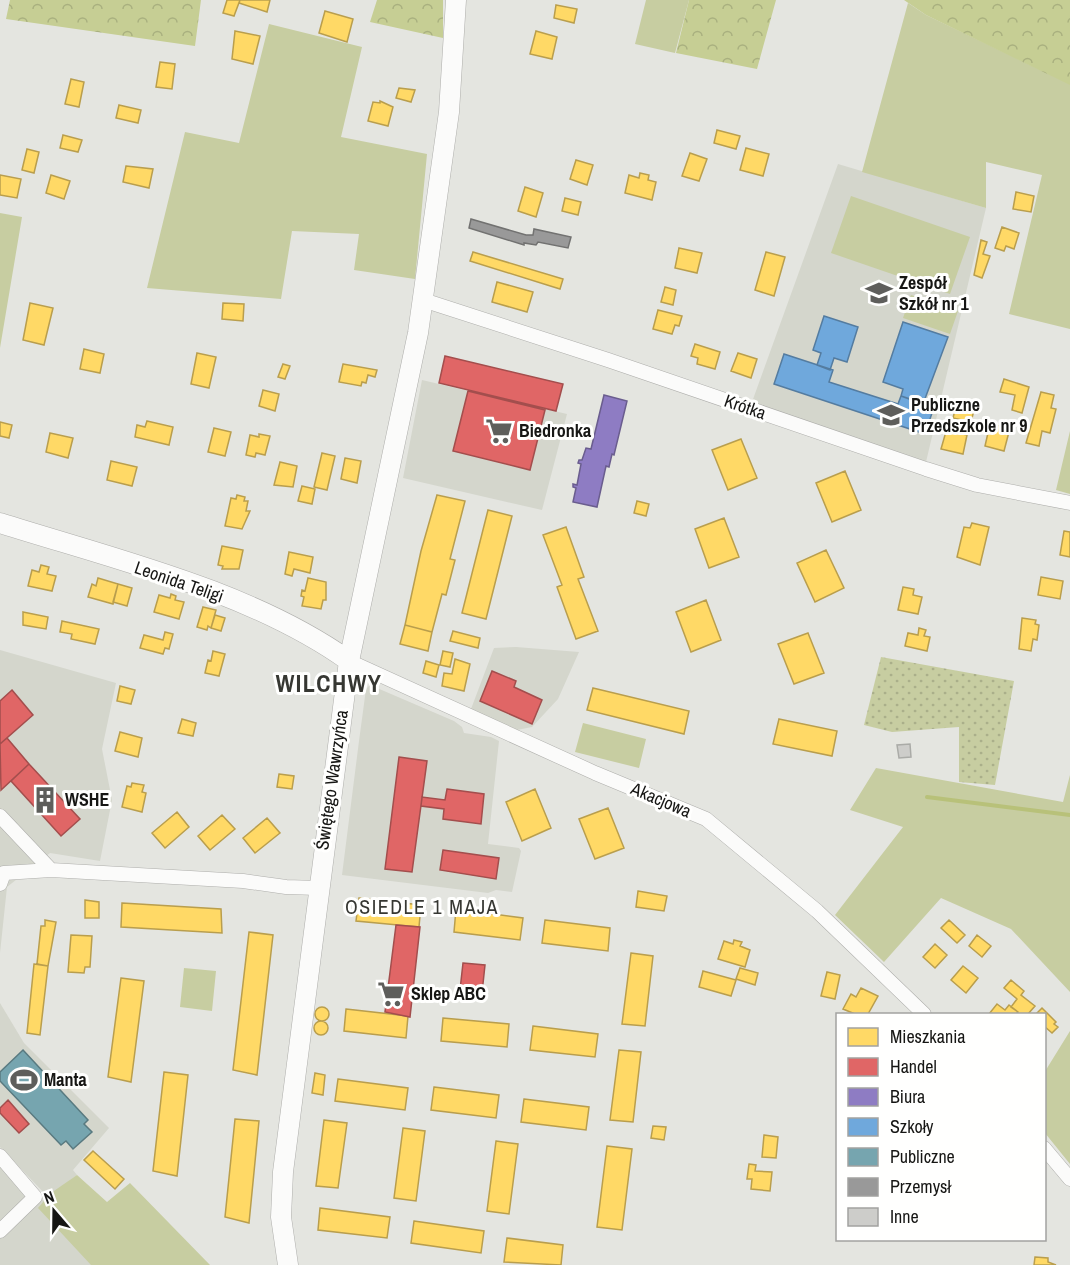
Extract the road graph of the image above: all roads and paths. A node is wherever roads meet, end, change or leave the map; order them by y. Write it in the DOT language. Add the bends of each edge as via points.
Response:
graph roads {
  1 [pos="456,0"];
  2 [pos="423,300"];
  3 [pos="1070,503"];
  4 [pos="0,523"];
  5 [pos="349,661"];
  6 [pos="0,816"];
  7 [pos="51,870"];
  8 [pos="0,884"];
  9 [pos="318,888"];
  10 [pos="923,1013"];
  11 [pos="1046,1150"];
  12 [pos="0,1156"];
  13 [pos="1070,1179"];
  14 [pos="0,1231"];
  15 [pos="288,1265"];
  1 -- 2 [label="street, Świętego Wawrzyńca" via="449,112"];
  2 -- 3 [label="street, Krótka" via="926,469"];
  2 -- 5 [label="street, Świętego Wawrzyńca"];
  4 -- 5 [label="street, Leonida Teligi" via="204,588 327,645"];
  5 -- 9 [label="street, Świętego Wawrzyńca"];
  5 -- 10 [label="street, Akacjowa" via="706,819 817,911"];
  6 -- 7 [label="street"];
  7 -- 8 [label="street" via="4,873"];
  7 -- 9 [label="street"];
  9 -- 15 [label="street, Świętego Wawrzyńca" via="283,1172 281,1217"];
  11 -- 13 [label="street"];
  12 -- 14 [label="street" via="35,1197"];
}
